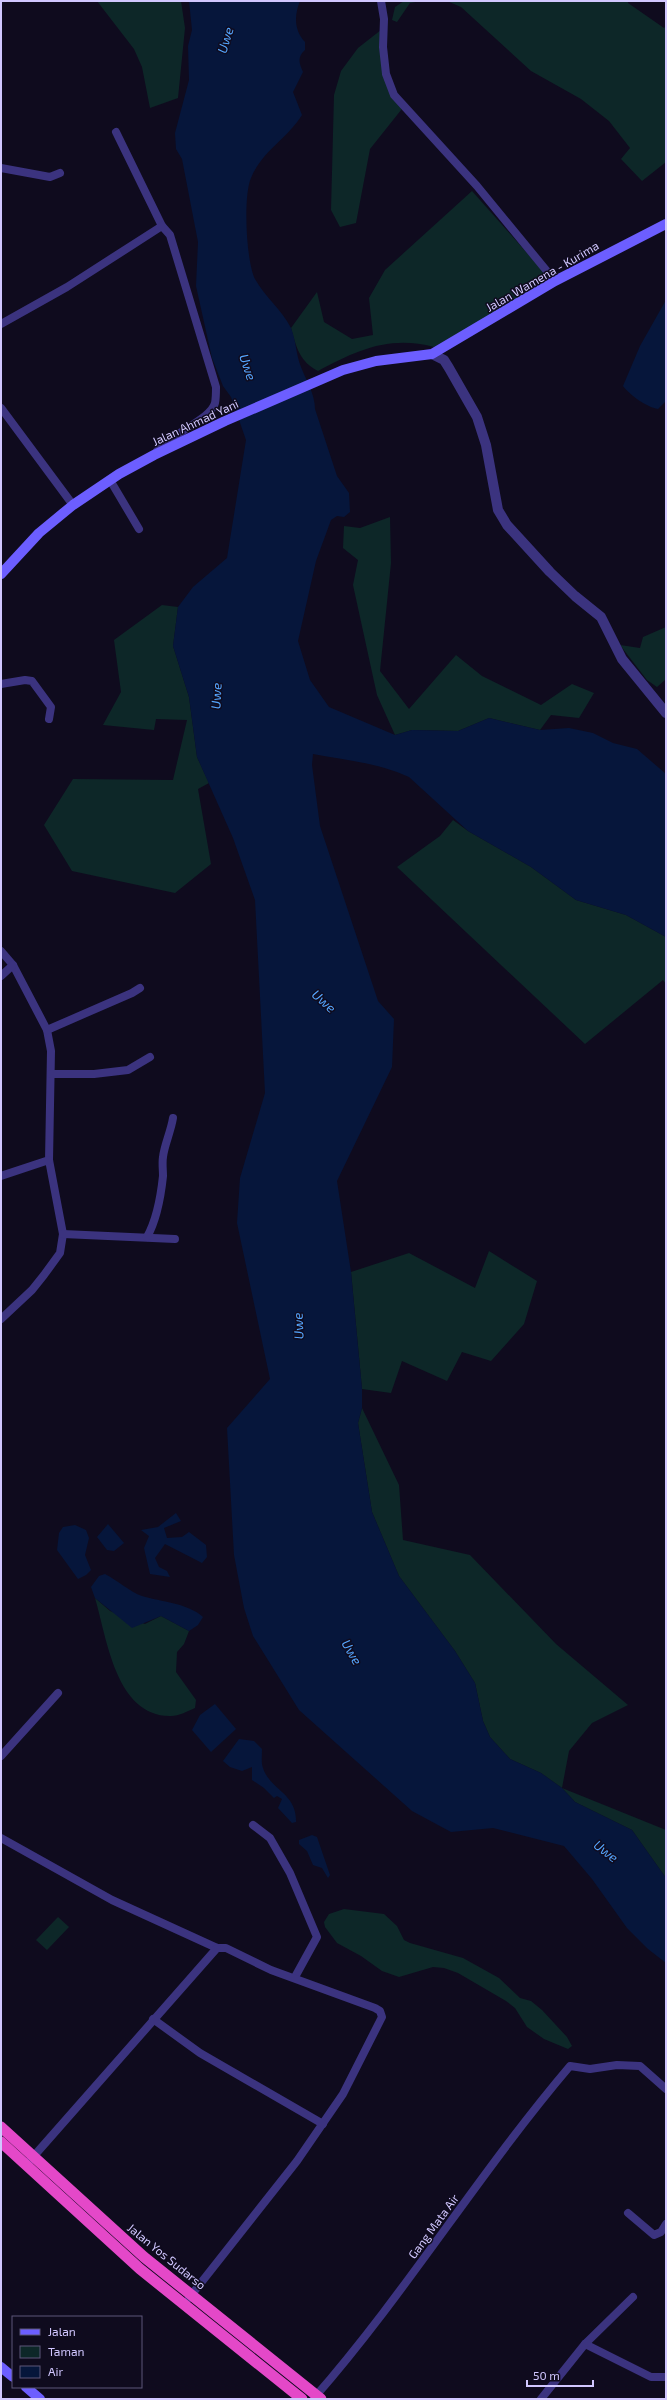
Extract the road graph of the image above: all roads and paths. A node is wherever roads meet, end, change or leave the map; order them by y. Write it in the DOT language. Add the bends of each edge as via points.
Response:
graph roads {
  1 [pos="381,1"];
  2 [pos="116,132"];
  3 [pos="1,168"];
  4 [pos="60,173"];
  5 [pos="666,224"];
  6 [pos="162,226"];
  7 [pos="555,281"];
  8 [pos="1,324"];
  9 [pos="432,354"];
  10 [pos="1,408"];
  11 [pos="154,455"];
  12 [pos="110,480"];
  13 [pos="73,505"];
  14 [pos="139,529"];
  15 [pos="1,574"];
  16 [pos="1,684"];
  17 [pos="666,713"];
  18 [pos="49,718"];
  19 [pos="1,951"];
  20 [pos="13,965"];
  21 [pos="1,976"];
  22 [pos="140,988"];
  23 [pos="47,1030"];
  24 [pos="150,1057"];
  25 [pos="51,1074"];
  26 [pos="173,1118"];
  27 [pos="49,1160"];
  28 [pos="1,1176"];
  29 [pos="63,1234"];
  30 [pos="147,1237"];
  31 [pos="175,1239"];
  32 [pos="1,1319"];
  33 [pos="58,1693"];
  34 [pos="1,1756"];
  35 [pos="253,1825"];
  36 [pos="1,1838"];
  37 [pos="217,1948"];
  38 [pos="294,1977"];
  39 [pos="153,2019"];
  40 [pos="666,2090"];
  41 [pos="323,2124"];
  42 [pos="1,2126"];
  43 [pos="1,2142"];
  44 [pos="30,2161"];
  45 [pos="628,2213"];
  46 [pos="666,2224"];
  47 [pos="192,2294"];
  48 [pos="633,2297"];
  49 [pos="184,2303"];
  50 [pos="585,2344"];
  51 [pos="1,2367"];
  52 [pos="12,2376"];
  53 [pos="666,2377"];
  54 [pos="27,2388"];
  55 [pos="317,2398"];
  56 [pos="40,2399"];
  57 [pos="302,2399"];
  58 [pos="541,2399"];
  1 -- 7 [label="street" via="386,74 394,95 477,186"];
  2 -- 6 [label="street"];
  3 -- 4 [label="street" via="50,176"];
  5 -- 7 [label="main road, Jalan Wamena - Kurima"];
  6 -- 8 [label="street" via="73,283"];
  6 -- 11 [label="street" via="170,235 216,387 215,404 209,414 176,434 159,447"];
  7 -- 9 [label="main road, Jalan Wamena - Kurima"];
  9 -- 11 [label="main road, Jalan Ahmad Yani" via="376,361 343,370"];
  9 -- 17 [label="street" via="447,364 477,417 486,445 498,510 507,525 560,582 600,617 622,659"];
  10 -- 13 [label="street"];
  11 -- 12 [label="main road, Jalan Ahmad Yani"];
  12 -- 13 [label="main road, Jalan Ahmad Yani"];
  12 -- 14 [label="street"];
  13 -- 15 [label="main road, Jalan Ahmad Yani" via="39,533"];
  16 -- 18 [label="street" via="32,681 51,707"];
  19 -- 20 [label="street"];
  20 -- 21 [label="street"];
  20 -- 23 [label="street"];
  22 -- 23 [label="street"];
  23 -- 25 [label="street" via="51,1051"];
  24 -- 25 [label="street" via="128,1070 94,1074"];
  25 -- 27 [label="street"];
  26 -- 30 [label="street" via="163,1157 163,1177"];
  27 -- 28 [label="street"];
  27 -- 29 [label="street"];
  29 -- 30 [label="street"];
  29 -- 32 [label="street" via="60,1253 44,1275"];
  30 -- 31 [label="street"];
  33 -- 34 [label="street"];
  35 -- 38 [label="street" via="270,1838 290,1873 317,1938"];
  36 -- 37 [label="street" via="112,1900"];
  37 -- 38 [label="street" via="226,1948 272,1970"];
  37 -- 39 [label="street"];
  38 -- 41 [label="street" via="375,2008 380,2011 382,2017 353,2078"];
  39 -- 41 [label="street" via="200,2053"];
  39 -- 44 [label="street"];
  40 -- 55 [label="street, Gang Mata Air" via="640,2066 617,2065 590,2069 570,2066 538,2103 399,2293"];
  41 -- 47 [label="street" via="298,2161"];
  42 -- 44 [label="highway, Jalan Yos Sudarso"];
  43 -- 44 [label="highway, Jalan Yos Sudarso"];
  44 -- 47 [label="highway, Jalan Yos Sudarso"];
  44 -- 49 [label="highway, Jalan Yos Sudarso" via="140,2269"];
  45 -- 46 [label="street" via="654,2235 661,2232"];
  47 -- 49 [label="street"];
  47 -- 55 [label="highway, Jalan Yos Sudarso"];
  48 -- 50 [label="street"];
  49 -- 57 [label="highway, Jalan Yos Sudarso"];
  50 -- 53 [label="street" via="651,2377"];
  50 -- 58 [label="street"];
  51 -- 52 [label="main road"];
  54 -- 56 [label="main road"];
}
